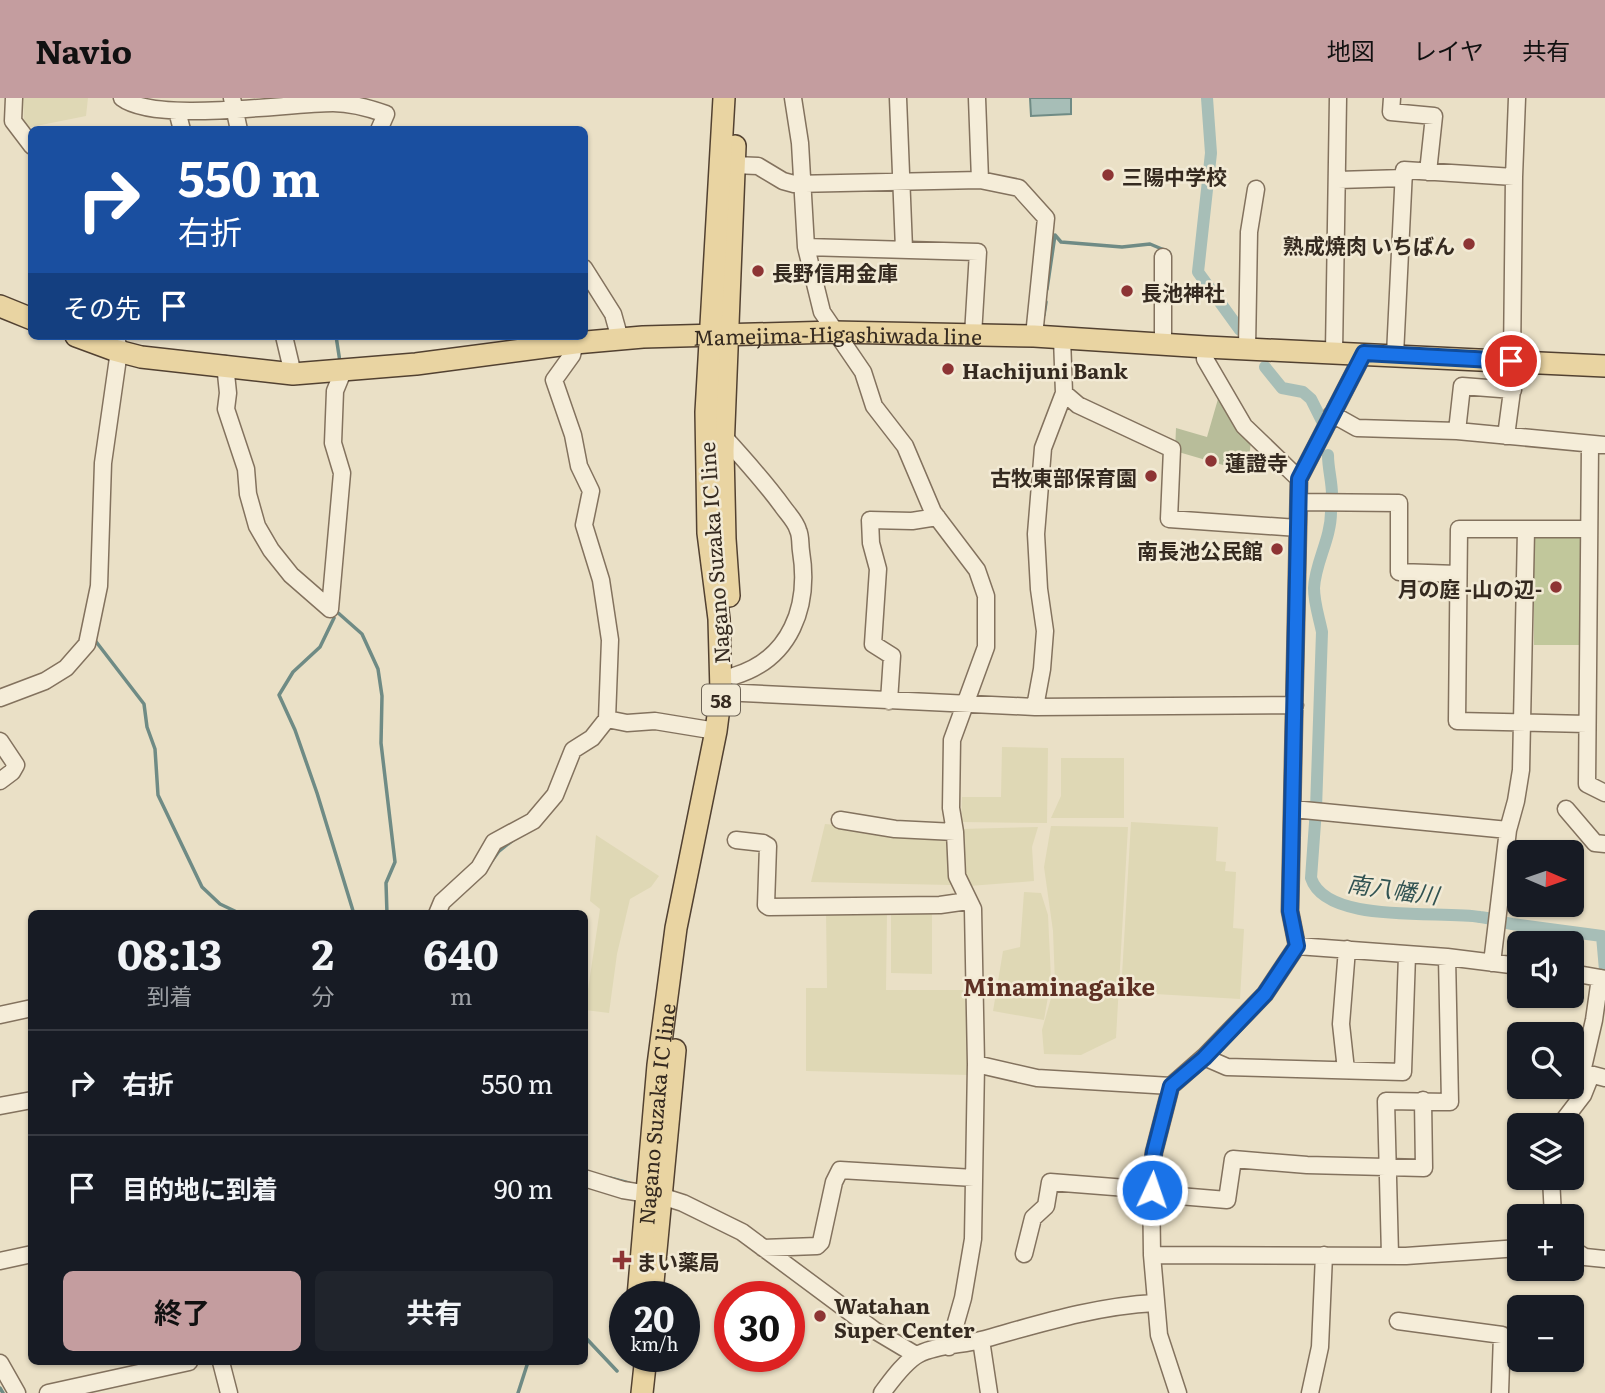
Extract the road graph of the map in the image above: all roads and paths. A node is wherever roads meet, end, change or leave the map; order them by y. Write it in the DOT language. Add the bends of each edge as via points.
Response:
graph roads {
  1 [pos="14,98"];
  2 [pos="122,98"];
  3 [pos="724,98"];
  4 [pos="738,98"];
  5 [pos="793,98"];
  6 [pos="898,98"];
  7 [pos="977,98"];
  8 [pos="1338,98"];
  9 [pos="1392,98"];
  10 [pos="1517,98"];
  11 [pos="276,102"];
  12 [pos="234,103"];
  13 [pos="177,111"];
  14 [pos="181,126"];
  15 [pos="238,126"];
  16 [pos="381,126"];
  17 [pos="28,141"];
  18 [pos="734,165"];
  19 [pos="1428,172"];
  20 [pos="1514,177"];
  21 [pos="1404,178"];
  22 [pos="980,180"];
  23 [pos="1338,180"];
  24 [pos="901,181"];
  25 [pos="801,184"];
  26 [pos="1256,188"];
  27 [pos="806,247"];
  28 [pos="904,249"];
  29 [pos="1163,257"];
  30 [pos="588,274"];
  31 [pos="0,306"];
  32 [pos="28,316"];
  33 [pos="834,332"];
  34 [pos="719,334"];
  35 [pos="973,335"];
  36 [pos="1034,336"];
  37 [pos="1062,338"];
  38 [pos="620,339"];
  39 [pos="97,340"];
  40 [pos="286,340"];
  41 [pos="575,343"];
  42 [pos="118,344"];
  43 [pos="1163,344"];
  44 [pos="1206,347"];
  45 [pos="1247,348"];
  46 [pos="1334,352"];
  47 [pos="1364,353"];
  48 [pos="1395,355"];
  49 [pos="1514,361"];
  50 [pos="225,364"];
  51 [pos="1605,366"];
  52 [pos="344,369"];
  53 [pos="293,374"];
  54 [pos="1513,390"];
  55 [pos="1064,393"];
  56 [pos="1332,414"];
  57 [pos="1457,431"];
  58 [pos="1506,436"];
  59 [pos="724,437"];
  60 [pos="1597,445"];
  61 [pos="1299,479"];
  62 [pos="1299,502"];
  63 [pos="937,517"];
  64 [pos="1298,527"];
  65 [pos="1526,530"];
  66 [pos="1589,530"];
  67 [pos="1597,564"];
  68 [pos="1457,574"];
  69 [pos="730,687"];
  70 [pos="0,698"];
  71 [pos="889,701"];
  72 [pos="966,704"];
  73 [pos="1295,705"];
  74 [pos="1035,707"];
  75 [pos="607,719"];
  76 [pos="1522,722"];
  77 [pos="1587,723"];
  78 [pos="716,731"];
  79 [pos="0,741"];
  80 [pos="0,781"];
  81 [pos="1605,793"];
  82 [pos="1566,809"];
  83 [pos="1293,810"];
  84 [pos="840,820"];
  85 [pos="1508,830"];
  86 [pos="955,832"];
  87 [pos="736,840"];
  88 [pos="1605,844"];
  89 [pos="968,901"];
  90 [pos="439,910"];
  91 [pos="1297,946"];
  92 [pos="1347,949"];
  93 [pos="1407,955"];
  94 [pos="1447,957"];
  95 [pos="1492,963"];
  96 [pos="1507,964"];
  97 [pos="1584,975"];
  98 [pos="1603,978"];
  99 [pos="28,1009"];
  100 [pos="0,1013"];
  101 [pos="1204,1058"];
  102 [pos="976,1064"];
  103 [pos="1346,1070"];
  104 [pos="1598,1076"];
  105 [pos="1171,1086"];
  106 [pos="1423,1100"];
  107 [pos="28,1101"];
  108 [pos="0,1106"];
  109 [pos="1569,1113"];
  110 [pos="1387,1168"];
  111 [pos="974,1178"];
  112 [pos="588,1179"];
  113 [pos="1152,1190"];
  114 [pos="654,1195"];
  115 [pos="762,1248"];
  116 [pos="1507,1249"];
  117 [pos="1024,1254"];
  118 [pos="28,1255"];
  119 [pos="1153,1255"];
  120 [pos="1324,1255"];
  121 [pos="1390,1255"];
  122 [pos="1584,1256"];
  123 [pos="1605,1258"];
  124 [pos="0,1261"];
  125 [pos="641,1281"];
  126 [pos="652,1281"];
  127 [pos="1155,1303"];
  128 [pos="1398,1321"];
  129 [pos="981,1340"];
  130 [pos="949,1347"];
  131 [pos="916,1355"];
  132 [pos="0,1363"];
  133 [pos="175,1365"];
  134 [pos="222,1365"];
  135 [pos="631,1372"];
  136 [pos="644,1372"];
  137 [pos="18,1393"];
  138 [pos="48,1393"];
  139 [pos="229,1393"];
  140 [pos="629,1393"];
  141 [pos="642,1393"];
  142 [pos="882,1393"];
  143 [pos="989,1393"];
  144 [pos="1178,1393"];
  145 [pos="1310,1393"];
  146 [pos="1500,1393"];
  1 -- 17 [label="street" via="13,121"];
  2 -- 13 [label="street"];
  3 -- 34 [label="main road, Nagano Suzaka IC line / 58"];
  4 -- 18 [label="main road, Nagano Suzaka IC line / 58"];
  5 -- 25 [label="street"];
  6 -- 24 [label="street"];
  7 -- 22 [label="street"];
  8 -- 23 [label="street"];
  9 -- 19 [label="street" via="1391,112 1434,116"];
  10 -- 20 [label="street"];
  11 -- 12 [label="street"];
  11 -- 16 [label="street" via="366,107 386,114"];
  12 -- 13 [label="street"];
  12 -- 15 [label="street"];
  13 -- 14 [label="street"];
  18 -- 25 [label="street" via="758,166 788,183"];
  18 -- 34 [label="main road, Nagano Suzaka IC line / 58"];
  19 -- 20 [label="street"];
  19 -- 21 [label="street" via="1404,170"];
  20 -- 49 [label="street"];
  21 -- 23 [label="street"];
  21 -- 48 [label="street"];
  22 -- 24 [label="street"];
  22 -- 36 [label="street" via="1019,188 1046,218"];
  23 -- 46 [label="street"];
  24 -- 25 [label="street"];
  24 -- 28 [label="street"];
  25 -- 27 [label="street"];
  26 -- 45 [label="street" via="1249,232"];
  27 -- 28 [label="street"];
  27 -- 33 [label="street" via="822,312"];
  28 -- 35 [label="street" via="978,252"];
  29 -- 43 [label="street"];
  30 -- 38 [label="street" via="613,314"];
  31 -- 32 [label="main road"];
  33 -- 34 [label="main road, Mamejima-Higashiwada line"];
  33 -- 35 [label="main road, Mamejima-Higashiwada line"];
  33 -- 63 [label="street" via="863,372 880,415 905,446"];
  34 -- 38 [label="main road, Mamejima-Higashiwada line"];
  34 -- 59 [label="main road, Nagano Suzaka IC line / 58"];
  34 -- 69 [label="main road, Nagano Suzaka IC line / 58" via="705,458 708,533"];
  35 -- 36 [label="main road, Mamejima-Higashiwada line"];
  36 -- 37 [label="main road, Mamejima-Higashiwada line"];
  37 -- 43 [label="main road, Mamejima-Higashiwada line"];
  37 -- 55 [label="street"];
  38 -- 41 [label="main road, Mamejima-Higashiwada line"];
  39 -- 42 [label="main road, Mamejima-Higashiwada line"];
  40 -- 53 [label="street"];
  41 -- 52 [label="main road, Mamejima-Higashiwada line"];
  41 -- 75 [label="street" via="554,380 590,491 584,525 601,580 610,640"];
  42 -- 50 [label="main road, Mamejima-Higashiwada line" via="141,357"];
  42 -- 70 [label="street" via="103,463 99,586 87,644 66,668"];
  43 -- 44 [label="main road, Mamejima-Higashiwada line"];
  44 -- 45 [label="main road, Mamejima-Higashiwada line"];
  44 -- 61 [label="street" via="1205,359 1244,426"];
  45 -- 46 [label="main road, Mamejima-Higashiwada line"];
  46 -- 47 [label="main road, Mamejima-Higashiwada line"];
  47 -- 48 [label="main road, Mamejima-Higashiwada line"];
  47 -- 56 [label="street"];
  48 -- 49 [label="main road, Mamejima-Higashiwada line"];
  49 -- 51 [label="main road, Mamejima-Higashiwada line"];
  49 -- 54 [label="street"];
  50 -- 52 [label="street" via="226,409 257,526 291,575 330,609 342,473 333,443 335,391"];
  50 -- 53 [label="main road, Mamejima-Higashiwada line"];
  52 -- 53 [label="main road, Mamejima-Higashiwada line"];
  54 -- 57 [label="street" via="1462,386"];
  54 -- 58 [label="street"];
  55 -- 64 [label="street" via="1078,405 1172,449 1169,519"];
  55 -- 74 [label="street" via="1043,448 1036,534 1045,631"];
  56 -- 57 [label="street" via="1357,428"];
  56 -- 61 [label="street"];
  57 -- 58 [label="street"];
  58 -- 60 [label="street"];
  59 -- 69 [label="main road, Nagano Suzaka IC line / 58"];
  59 -- 69 [label="street" via="755,469 798,530 805,573 797,623 768,660"];
  60 -- 66 [label="street"];
  61 -- 62 [label="street"];
  62 -- 64 [label="street"];
  62 -- 68 [label="street" via="1399,503 1399,572"];
  63 -- 71 [label="street" via="870,520 878,569 873,644 892,656"];
  63 -- 72 [label="street" via="977,570 986,596 986,648"];
  64 -- 73 [label="street"];
  65 -- 66 [label="street"];
  65 -- 68 [label="street" via="1459,530"];
  65 -- 76 [label="street"];
  66 -- 67 [label="street"];
  67 -- 77 [label="street"];
  68 -- 76 [label="street" via="1457,721"];
  69 -- 71 [label="street"];
  69 -- 78 [label="main road, Nagano Suzaka IC line / 58"];
  69 -- 114 [label="main road, Nagano Suzaka IC line / 58" via="729,736 689,929"];
  71 -- 72 [label="street"];
  72 -- 74 [label="street"];
  72 -- 86 [label="street" via="950,753"];
  73 -- 74 [label="street"];
  73 -- 83 [label="street"];
  75 -- 78 [label="street"];
  75 -- 90 [label="street" via="592,738 573,750 555,795 533,821 494,842 479,868"];
  76 -- 77 [label="street"];
  76 -- 85 [label="street" via="1521,769"];
  77 -- 81 [label="street" via="1587,785"];
  78 -- 114 [label="main road, Nagano Suzaka IC line / 58" via="676,928 658,1065"];
  79 -- 80 [label="street" via="16,765"];
  82 -- 88 [label="street" via="1595,843"];
  83 -- 85 [label="street"];
  83 -- 91 [label="street" via="1290,911"];
  84 -- 86 [label="street"];
  85 -- 95 [label="street"];
  86 -- 89 [label="street" via="957,876"];
  87 -- 89 [label="street" via="768,846 765,905 769,907"];
  89 -- 102 [label="street" via="973,909"];
  91 -- 92 [label="street"];
  91 -- 101 [label="street" via="1265,994"];
  92 -- 93 [label="street"];
  92 -- 103 [label="street" via="1341,1024"];
  93 -- 94 [label="street"];
  93 -- 103 [label="street" via="1403,1072"];
  94 -- 95 [label="street"];
  94 -- 106 [label="street" via="1450,1102"];
  95 -- 96 [label="street"];
  97 -- 98 [label="street"];
  98 -- 104 [label="street" via="1582,1072"];
  99 -- 100 [label="street"];
  101 -- 103 [label="street" via="1227,1067"];
  101 -- 105 [label="street"];
  102 -- 105 [label="street" via="1037,1078"];
  102 -- 111 [label="street"];
  104 -- 109 [label="street"];
  105 -- 113 [label="street" via="1154,1152"];
  106 -- 110 [label="street" via="1386,1101"];
  106 -- 110 [label="street" via="1424,1168"];
  107 -- 108 [label="street"];
  110 -- 113 [label="street" via="1233,1160 1227,1199"];
  110 -- 121 [label="street"];
  111 -- 115 [label="street" via="840,1170 821,1242 817,1246"];
  111 -- 130 [label="street" via="973,1240"];
  112 -- 114 [label="street"];
  113 -- 117 [label="street" via="1050,1182 1046,1206 1032,1218"];
  113 -- 119 [label="street"];
  114 -- 115 [label="street" via="684,1203 742,1232"];
  114 -- 125 [label="main road, Nagano Suzaka IC line / 58"];
  114 -- 126 [label="main road, Nagano Suzaka IC line / 58"];
  115 -- 131 [label="street"];
  116 -- 121 [label="street"];
  118 -- 124 [label="street"];
  119 -- 120 [label="street"];
  119 -- 127 [label="street"];
  120 -- 121 [label="street"];
  120 -- 145 [label="street" via="1320,1347"];
  122 -- 123 [label="street"];
  127 -- 129 [label="street" via="1050,1319"];
  127 -- 144 [label="street" via="1159,1335"];
  128 -- 146 [label="street" via="1502,1335"];
  129 -- 130 [label="street"];
  129 -- 143 [label="street"];
  130 -- 131 [label="street"];
  131 -- 142 [label="street"];
  132 -- 137 [label="street"];
  133 -- 138 [label="street"];
  134 -- 139 [label="street"];
  135 -- 140 [label="main road"];
  136 -- 141 [label="main road"];
}
